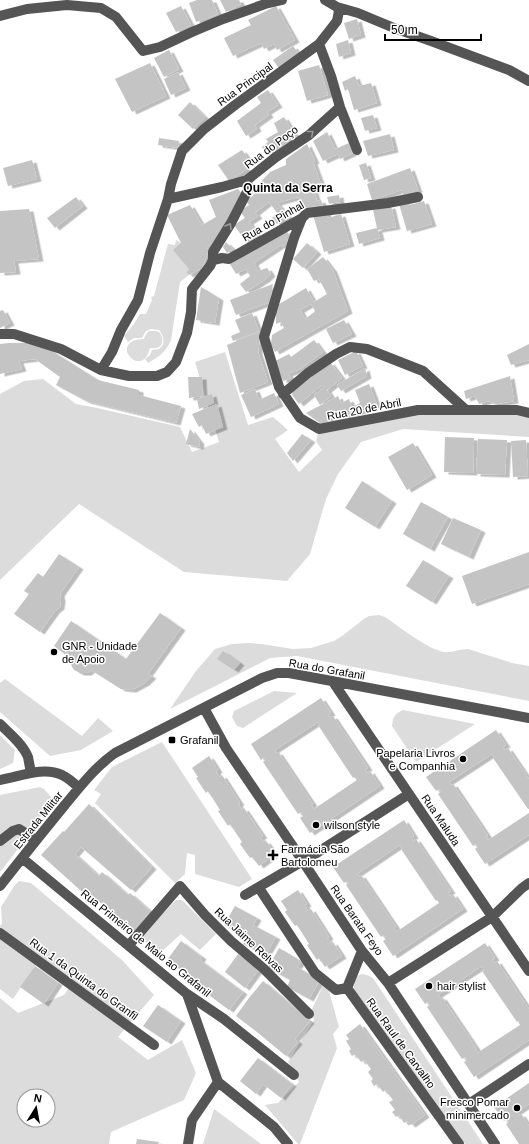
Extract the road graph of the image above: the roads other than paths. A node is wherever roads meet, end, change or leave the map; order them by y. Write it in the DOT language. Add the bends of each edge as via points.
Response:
graph roads {
  1 [pos="282,0"];
  2 [pos="325,0"];
  3 [pos="337,7"];
  4 [pos="0,16"];
  5 [pos="320,44"];
  6 [pos="529,81"];
  7 [pos="340,107"];
  8 [pos="357,150"];
  9 [pos="247,180"];
  10 [pos="418,197"];
  11 [pos="168,199"];
  12 [pos="302,218"];
  13 [pos="213,260"];
  14 [pos="0,334"];
  15 [pos="101,370"];
  16 [pos="283,394"];
  17 [pos="466,410"];
  18 [pos="529,412"];
  19 [pos="332,682"];
  20 [pos="204,708"];
  21 [pos="529,718"];
  22 [pos="0,724"];
  23 [pos="31,773"];
  24 [pos="0,780"];
  25 [pos="79,788"];
  26 [pos="409,794"];
  27 [pos="0,841"];
  28 [pos="35,841"];
  29 [pos="22,858"];
  30 [pos="302,861"];
  31 [pos="529,883"];
  32 [pos="0,886"];
  33 [pos="259,888"];
  34 [pos="245,895"];
  35 [pos="492,918"];
  36 [pos="0,933"];
  37 [pos="129,945"];
  38 [pos="362,951"];
  39 [pos="529,971"];
  40 [pos="388,983"];
  41 [pos="347,988"];
  42 [pos="187,994"];
  43 [pos="309,1014"];
  44 [pos="154,1045"];
  45 [pos="529,1064"];
  46 [pos="294,1075"];
  47 [pos="218,1082"];
  48 [pos="468,1104"];
  49 [pos="188,1144"];
  50 [pos="288,1144"];
  51 [pos="459,1144"];
  52 [pos="495,1144"];
  1 -- 4 [label="street" via="237,14 160,47 143,51 116,17 101,8 67,6 27,9"];
  2 -- 3 [label="street"];
  3 -- 5 [label="street, Rua Principal" via="337,21"];
  3 -- 6 [label="street" via="509,70"];
  5 -- 7 [label="street"];
  5 -- 11 [label="street, Rua Principal" via="235,104 182,151"];
  7 -- 8 [label="street"];
  9 -- 7 [label="street, Rua do Poço, one-way" via="309,134"];
  9 -- 11 [label="street"];
  13 -- 9 [label="street, Rua do Poço, one-way" via="212,252 248,190"];
  10 -- 12 [label="street, Rua do Pinhal" via="307,213"];
  11 -- 15 [label="street, Rua Principal" via="138,300"];
  12 -- 13 [label="street, Rua do Pinhal" via="229,259"];
  12 -- 16 [label="street, Rua 20 de Abril" via="264,337"];
  13 -- 15 [label="street, Rua do Poço" via="192,289 187,332 176,362 167,372 157,376 129,376"];
  14 -- 15 [label="street, Rua do Poço" via="14,334 61,349"];
  16 -- 17 [label="street, Rua 20 de Abril" via="300,418 319,429 418,410"];
  16 -- 17 [label="street" via="308,373 350,347 368,349 423,371"];
  17 -- 18 [label="street, Rua 20 de Abril"];
  19 -- 20 [label="street, Rua do Grafanil" via="277,673"];
  19 -- 21 [label="street, Rua do Grafanil"];
  19 -- 26 [label="street, Rua Maluda"];
  20 -- 25 [label="street, Rua do Grafanil" via="115,753"];
  20 -- 30 [label="street, Rua Barata Feyo" via="218,736"];
  22 -- 23 [label="street" via="26,752"];
  23 -- 24 [label="street"];
  23 -- 25 [label="street" via="44,771 61,774"];
  25 -- 28 [label="street, Estrada Militar"];
  26 -- 30 [label="street"];
  26 -- 35 [label="street, Rua Maluda"];
  27 -- 28 [label="street" via="18,829"];
  28 -- 29 [label="street, Estrada Militar"];
  29 -- 32 [label="street, Estrada Militar"];
  29 -- 37 [label="street, Rua Primeiro de Maio ao Grafanil"];
  30 -- 33 [label="street"];
  30 -- 38 [label="street, Rua Barata Feyo"];
  31 -- 35 [label="street"];
  33 -- 34 [label="street"];
  33 -- 41 [label="street" via="315,973 336,990"];
  35 -- 39 [label="street, Rua Maluda"];
  35 -- 40 [label="street"];
  36 -- 44 [label="street, Rua 1 da Quinta do Granfil"];
  37 -- 42 [label="street, Rua Primeiro de Maio ao Grafanil"];
  37 -- 43 [label="street, Rua Jaime Relvas" via="180,886 231,942 263,968"];
  38 -- 40 [label="street, Rua Barata Feyo"];
  38 -- 41 [label="street"];
  40 -- 48 [label="street, Rua Barata Feyo"];
  41 -- 51 [label="street, Rua Raul de Carvalho"];
  42 -- 46 [label="street, Rua Primeiro de Maio ao Grafanil" via="224,1019"];
  42 -- 47 [label="street"];
  45 -- 48 [label="street"];
  47 -- 49 [label="street" via="192,1120"];
  47 -- 50 [label="street" via="274,1127"];
  48 -- 52 [label="street, Rua Barata Feyo"];
}
